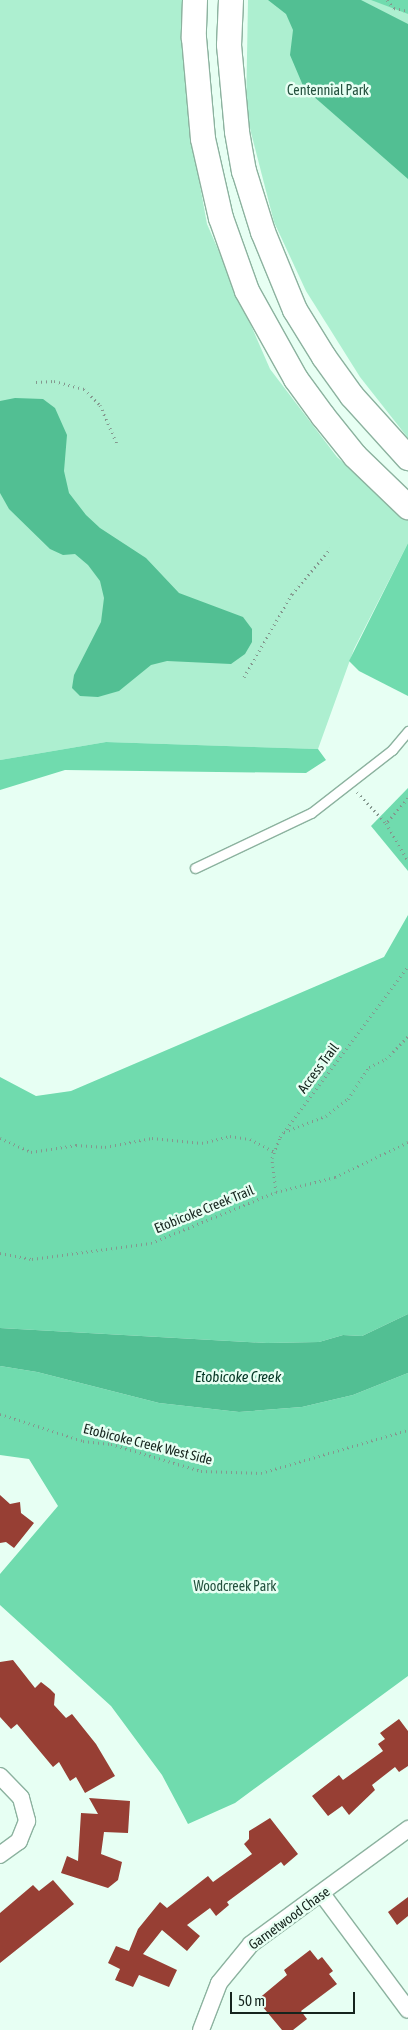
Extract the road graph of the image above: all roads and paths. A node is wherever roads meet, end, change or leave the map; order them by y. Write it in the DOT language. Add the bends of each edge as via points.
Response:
graph roads {
  1 [pos="195,0"];
  2 [pos="231,0"];
  3 [pos="387,0"];
  4 [pos="408,11"];
  5 [pos="36,382"];
  6 [pos="118,444"];
  7 [pos="408,458"];
  8 [pos="408,507"];
  9 [pos="331,548"];
  10 [pos="244,677"];
  11 [pos="408,731"];
  12 [pos="350,784"];
  13 [pos="408,798"];
  14 [pos="386,824"];
  15 [pos="408,861"];
  16 [pos="195,868"];
  17 [pos="408,966"];
  18 [pos="408,1036"];
  19 [pos="284,1132"];
  20 [pos="0,1138"];
  21 [pos="408,1142"];
  22 [pos="274,1152"];
  23 [pos="276,1192"];
  24 [pos="0,1253"];
  25 [pos="0,1414"];
  26 [pos="408,1430"];
  27 [pos="0,1776"];
  28 [pos="408,1829"];
  29 [pos="0,1855"];
  30 [pos="322,1894"];
  31 [pos="408,2010"];
  32 [pos="201,2030"];
  1 -- 8 [label="street" via="194,38 202,139 221,218 248,291 296,379 323,416 355,456"];
  2 -- 7 [label="street" via="229,45 237,132 249,187 269,249 295,310 324,356 352,396"];
  3 -- 4 [label="path" via="394,8"];
  5 -- 6 [label="path" via="54,381 84,389 100,405"];
  9 -- 10 [label="path" via="292,594"];
  11 -- 12 [label="lane" via="392,750"];
  12 -- 14 [label="path"];
  12 -- 16 [label="lane" via="311,813"];
  13 -- 14 [label="path"];
  14 -- 15 [label="path"];
  17 -- 19 [label="path, Access Trail"];
  18 -- 19 [label="path" via="386,1058 368,1067 348,1099 326,1116"];
  19 -- 22 [label="path, Access Trail"];
  20 -- 22 [label="path" via="31,1152 76,1145 104,1147 152,1138 202,1143 230,1136 250,1139"];
  21 -- 23 [label="path, Etobicoke Creek Trail" via="335,1177"];
  22 -- 23 [label="path, Access Trail" via="272,1174"];
  23 -- 24 [label="path, Etobicoke Creek Trail" via="151,1242 32,1259"];
  25 -- 26 [label="path, Etobicoke Creek West Side" via="83,1441 111,1444 201,1471 261,1473"];
  27 -- 29 [label="street" via="21,1798 27,1821 19,1841"];
  28 -- 30 [label="street, Garnetwood Chase"];
  30 -- 31 [label="street"];
  30 -- 32 [label="street, Garnetwood Chase" via="238,1956 219,1983"];
}
